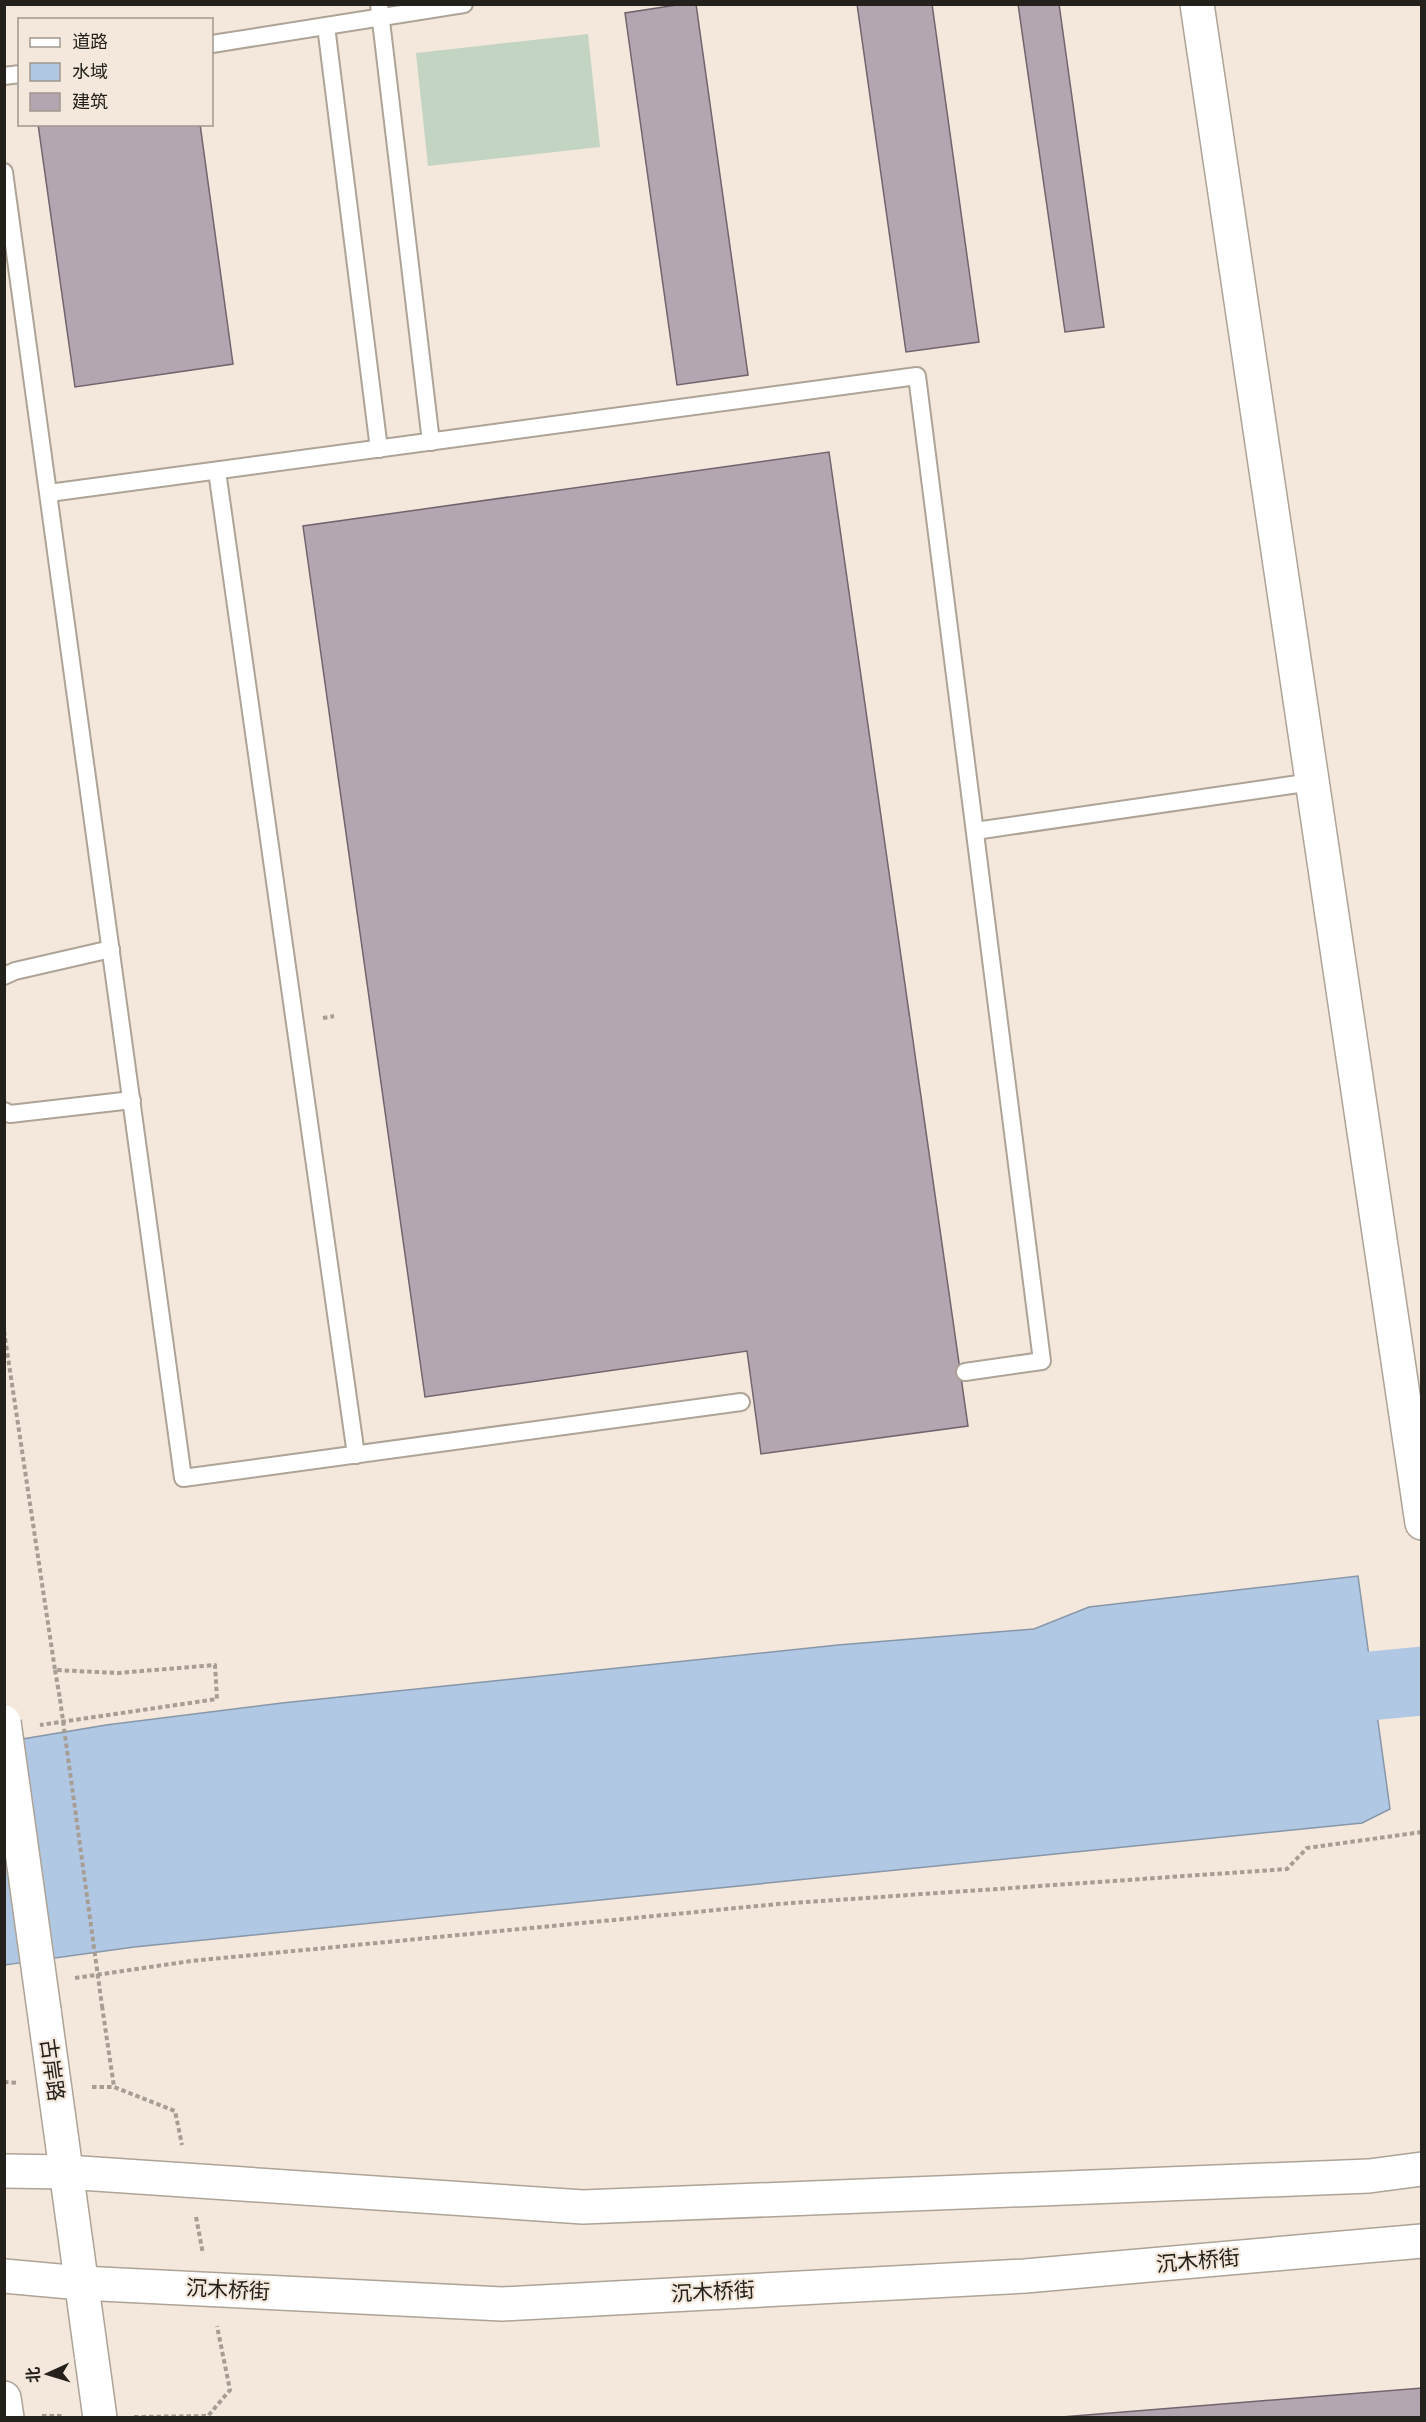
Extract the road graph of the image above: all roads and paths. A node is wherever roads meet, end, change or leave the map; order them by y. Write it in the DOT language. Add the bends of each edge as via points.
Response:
graph roads {
  1 [pos="464,4"];
  2 [pos="1197,4"];
  3 [pos="380,11"];
  4 [pos="326,26"];
  5 [pos="213,44"];
  6 [pos="4,172"];
  7 [pos="431,442"];
  8 [pos="379,449"];
  9 [pos="217,471"];
  10 [pos="49,493"];
  11 [pos="1312,782"];
  12 [pos="975,831"];
  13 [pos="111,949"];
  14 [pos="4,976"];
  15 [pos="132,1100"];
  16 [pos="4,1112"];
  17 [pos="4,1331"];
  18 [pos="965,1372"];
  19 [pos="741,1402"];
  20 [pos="356,1455"];
  21 [pos="1422,1522"];
  22 [pos="55,1670"];
  23 [pos="16,1724"];
  24 [pos="1422,1832"];
  25 [pos="75,1978"];
  26 [pos="114,2087"];
  27 [pos="1422,2169"];
  28 [pos="4,2171"];
  29 [pos="66,2172"];
  30 [pos="1422,2241"];
  31 [pos="4,2276"];
  32 [pos="81,2283"];
  33 [pos="4,2398"];
  34 [pos="7,2418"];
  35 [pos="100,2418"];
  1 -- 3 [label="lane"];
  2 -- 11 [label="street"];
  3 -- 4 [label="lane"];
  3 -- 7 [label="lane"];
  4 -- 5 [label="lane"];
  4 -- 8 [label="lane"];
  6 -- 10 [label="lane"];
  7 -- 8 [label="lane"];
  7 -- 12 [label="lane" via="917,376"];
  8 -- 9 [label="lane"];
  9 -- 10 [label="lane"];
  9 -- 20 [label="lane"];
  10 -- 13 [label="lane"];
  11 -- 12 [label="lane"];
  11 -- 21 [label="street"];
  12 -- 18 [label="lane" via="1042,1361"];
  13 -- 14 [label="lane"];
  13 -- 15 [label="lane"];
  15 -- 16 [label="lane"];
  15 -- 20 [label="lane" via="183,1478"];
  17 -- 22 [label="path"];
  19 -- 20 [label="lane"];
  22 -- 23 [label="path" via="118,1673 215,1665 217,1700"];
  22 -- 26 [label="path, bridge"];
  23 -- 29 [label="street, 古岸路, bridge" via="44,2010"];
  24 -- 25 [label="path" via="1307,1848 1287,1869 778,1904 192,1962"];
  27 -- 29 [label="street" via="1369,2176 583,2207"];
  28 -- 29 [label="street"];
  29 -- 32 [label="street, 古岸路"];
  30 -- 32 [label="street, 沉木桥街" via="1025,2276 502,2304"];
  31 -- 32 [label="street, 沉木桥街"];
  32 -- 35 [label="street, 古岸路"];
  33 -- 34 [label="street"];
}
